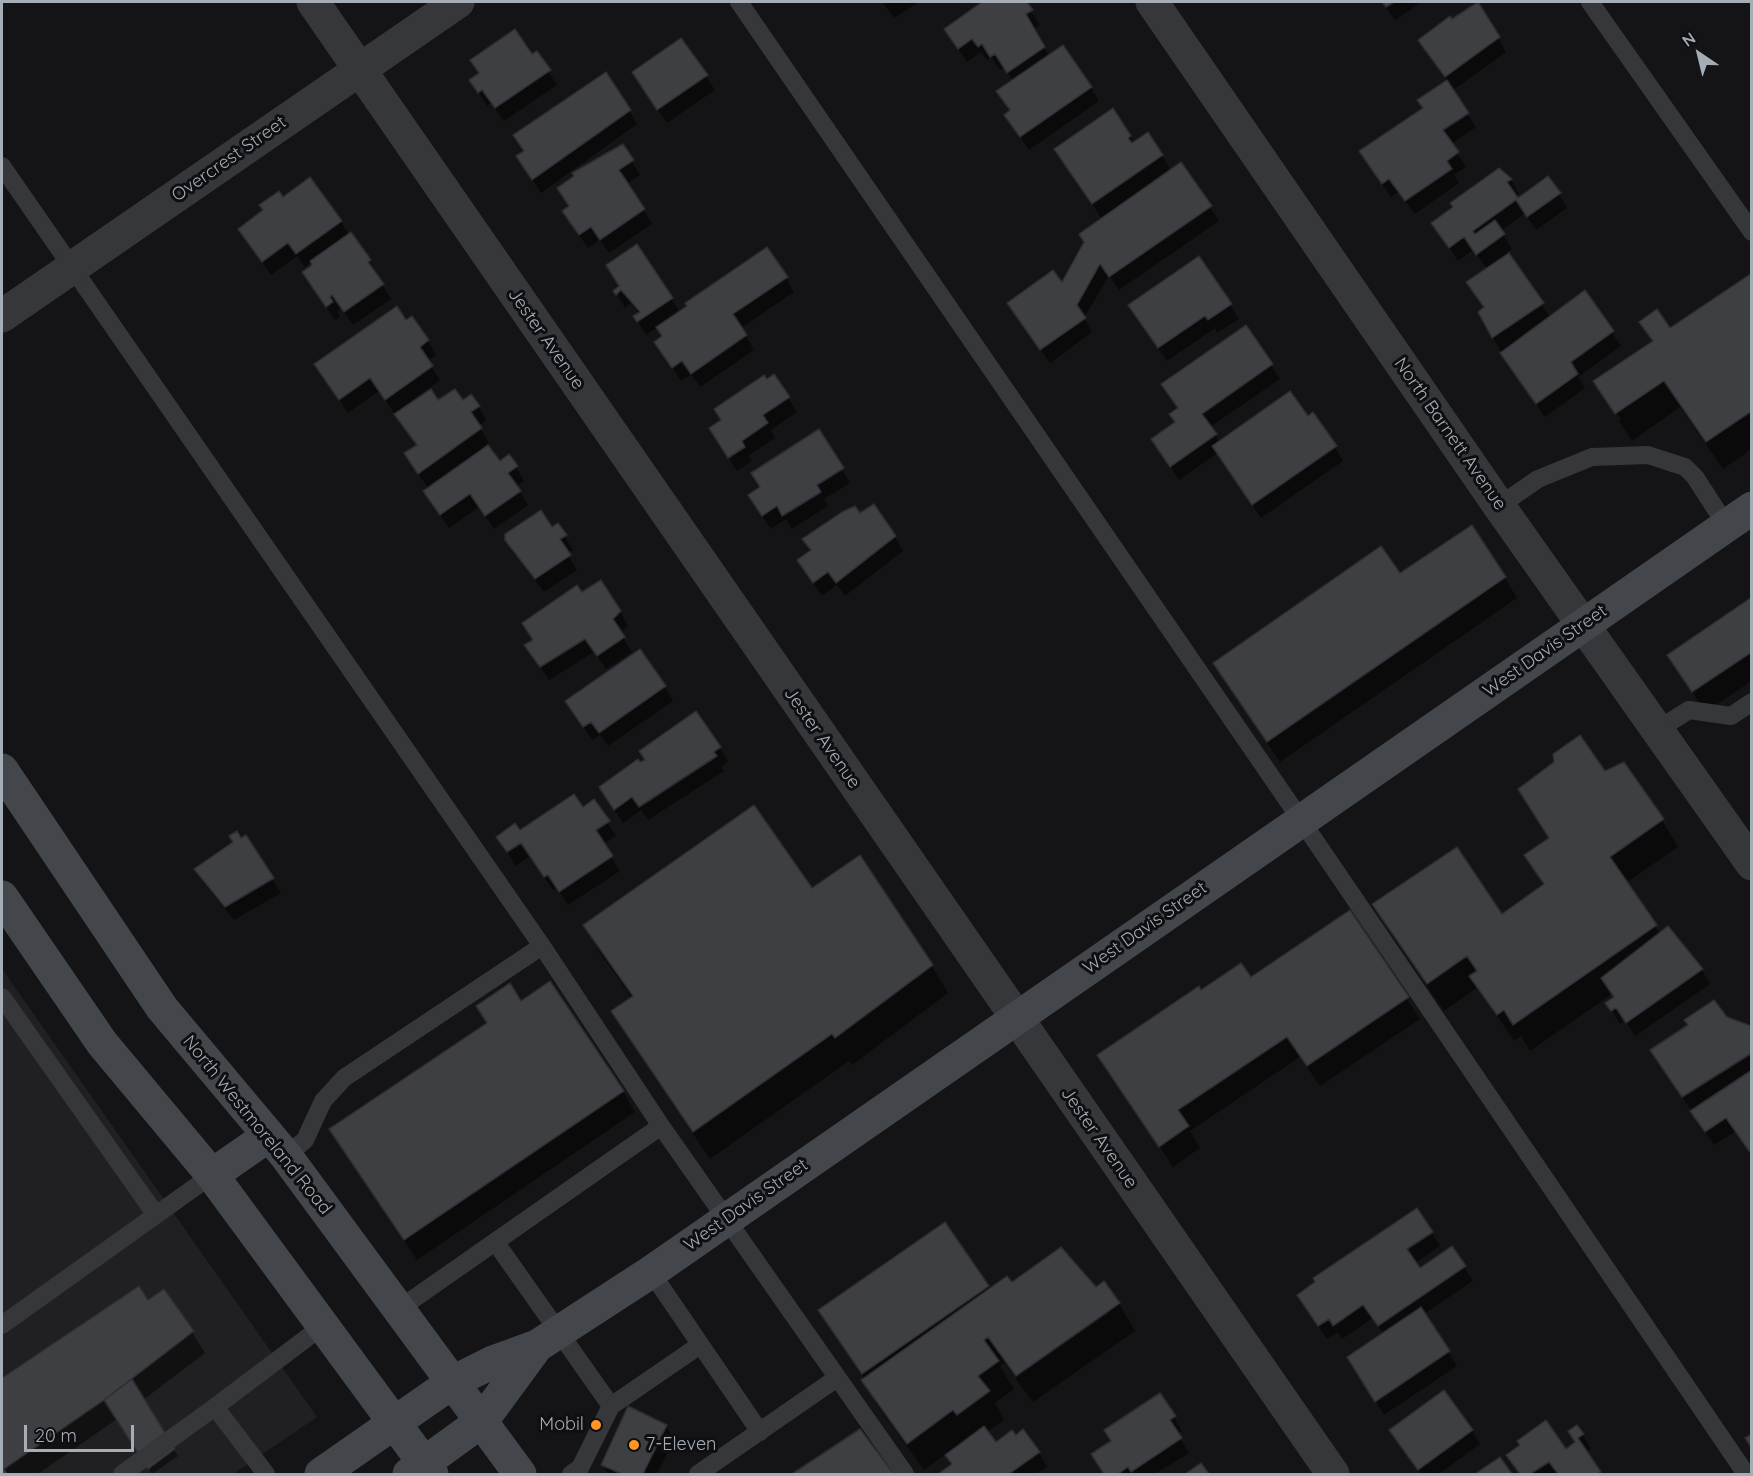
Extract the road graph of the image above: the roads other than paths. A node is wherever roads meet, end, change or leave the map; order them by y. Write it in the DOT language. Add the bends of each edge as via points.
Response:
graph roads {
  1 [pos="313,2"];
  2 [pos="458,2"];
  3 [pos="739,2"];
  4 [pos="1152,2"];
  5 [pos="1590,2"];
  6 [pos="359,69"];
  7 [pos="2,166"];
  8 [pos="1752,232"];
  9 [pos="72,268"];
  10 [pos="2,316"];
  11 [pos="1499,506"];
  12 [pos="1739,517"];
  13 [pos="1583,625"];
  14 [pos="1752,702"];
  15 [pos="1657,730"];
  16 [pos="2,770"];
  17 [pos="1300,820"];
  18 [pos="1752,864"];
  19 [pos="2,897"];
  20 [pos="542,946"];
  21 [pos="2,997"];
  22 [pos="1016,1018"];
  23 [pos="661,1126"];
  24 [pos="277,1146"];
  25 [pos="212,1175"];
  26 [pos="156,1215"];
  27 [pos="726,1219"];
  28 [pos="496,1242"];
  29 [pos="651,1272"];
  30 [pos="399,1309"];
  31 [pos="2,1325"];
  32 [pos="324,1325"];
  33 [pos="548,1340"];
  34 [pos="700,1345"];
  35 [pos="837,1377"];
  36 [pos="453,1382"];
  37 [pos="611,1406"];
  38 [pos="215,1407"];
  39 [pos="482,1421"];
  40 [pos="394,1422"];
  41 [pos="760,1432"];
  42 [pos="422,1471"];
  43 [pos="579,1472"];
  44 [pos="122,1474"];
  45 [pos="266,1474"];
  46 [pos="321,1474"];
  47 [pos="520,1474"];
  48 [pos="698,1474"];
  49 [pos="905,1474"];
  50 [pos="1333,1474"];
  51 [pos="1746,1474"];
  1 -- 6 [label="street, Jester Avenue"];
  2 -- 6 [label="street, Overcrest Street"];
  3 -- 17 [label="lane"];
  4 -- 11 [label="street, North Barnett Avenue"];
  5 -- 8 [label="lane"];
  6 -- 9 [label="street, Overcrest Street"];
  6 -- 22 [label="street, Jester Avenue"];
  7 -- 9 [label="lane"];
  9 -- 10 [label="street, Overcrest Street"];
  9 -- 20 [label="lane"];
  11 -- 12 [label="lane" via="1538,479 1592,457 1648,455 1684,467"];
  11 -- 13 [label="street, North Barnett Avenue"];
  12 -- 13 [label="main road, West Davis Street"];
  13 -- 15 [label="street, North Barnett Avenue"];
  13 -- 17 [label="main road, West Davis Street"];
  14 -- 15 [label="lane" via="1731,716 1689,710"];
  15 -- 18 [label="street, North Barnett Avenue"];
  16 -- 24 [label="main road, North Westmoreland Road" via="162,1008"];
  17 -- 22 [label="main road, West Davis Street"];
  17 -- 51 [label="lane"];
  19 -- 25 [label="main road" via="102,1043"];
  20 -- 23 [label="lane"];
  20 -- 24 [label="lane" via="344,1078 323,1101 305,1140"];
  21 -- 26 [label="lane"];
  22 -- 27 [label="main road, West Davis Street"];
  22 -- 50 [label="street, Jester Avenue"];
  23 -- 27 [label="lane"];
  23 -- 28 [label="lane"];
  24 -- 25 [label="main road"];
  24 -- 30 [label="main road, North Westmoreland Road"];
  25 -- 26 [label="lane"];
  25 -- 32 [label="main road"];
  26 -- 31 [label="lane"];
  27 -- 29 [label="main road, West Davis Street"];
  27 -- 35 [label="lane"];
  28 -- 30 [label="lane"];
  28 -- 33 [label="lane"];
  29 -- 33 [label="main road, West Davis Street"];
  29 -- 34 [label="lane"];
  30 -- 36 [label="main road, North Westmoreland Road"];
  32 -- 38 [label="lane"];
  32 -- 40 [label="main road"];
  33 -- 36 [label="main road, West Davis Street"];
  33 -- 37 [label="lane"];
  33 -- 39 [label="main road, West Davis Street"];
  34 -- 37 [label="lane"];
  34 -- 41 [label="lane"];
  35 -- 41 [label="lane"];
  35 -- 49 [label="lane"];
  36 -- 39 [label="main road, North Westmoreland Road"];
  36 -- 40 [label="main road, West Davis Street"];
  37 -- 43 [label="lane"];
  38 -- 44 [label="lane"];
  38 -- 45 [label="lane"];
  39 -- 42 [label="main road, West Davis Street"];
  39 -- 47 [label="main road, North Westmoreland Road"];
  40 -- 42 [label="main road"];
  40 -- 46 [label="main road, West Davis Street"];
  41 -- 48 [label="lane"];
}
